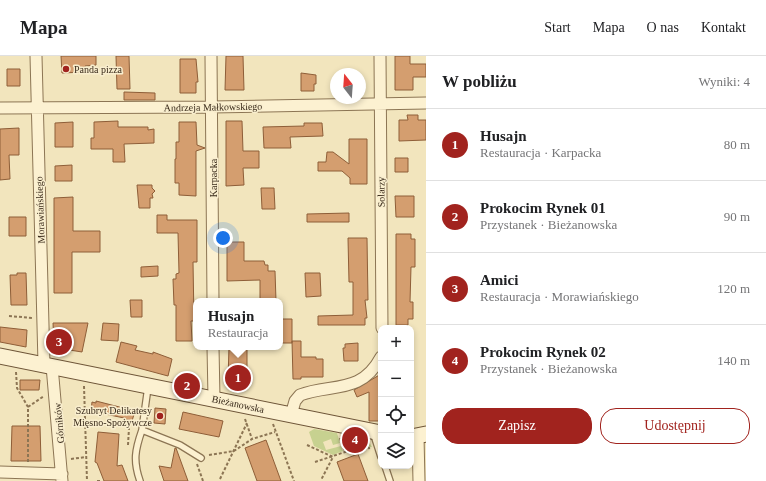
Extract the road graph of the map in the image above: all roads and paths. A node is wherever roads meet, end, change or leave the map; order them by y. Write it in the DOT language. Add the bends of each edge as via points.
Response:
graph roads {
  1 [pos="36,56"];
  2 [pos="211,56"];
  3 [pos="380,56"];
  4 [pos="426,103"];
  5 [pos="380,104"];
  6 [pos="212,107"];
  7 [pos="0,108"];
  8 [pos="37,108"];
  9 [pos="213,298"];
  10 [pos="9,316"];
  11 [pos="36,318"];
  12 [pos="382,325"];
  13 [pos="213,350"];
  14 [pos="0,356"];
  15 [pos="378,361"];
  16 [pos="48,365"];
  17 [pos="16,367"];
  18 [pos="84,379"];
  19 [pos="149,386"];
  20 [pos="48,395"];
  21 [pos="214,398"];
  22 [pos="28,407"];
  23 [pos="291,415"];
  24 [pos="270,417"];
  25 [pos="245,418"];
  26 [pos="247,423"];
  27 [pos="142,430"];
  28 [pos="275,432"];
  29 [pos="338,432"];
  30 [pos="418,435"];
  31 [pos="377,437"];
  32 [pos="252,439"];
  33 [pos="307,445"];
  34 [pos="234,451"];
  35 [pos="345,452"];
  36 [pos="197,456"];
  37 [pos="333,456"];
  38 [pos="86,457"];
  39 [pos="62,460"];
  40 [pos="315,462"];
  41 [pos="28,466"];
  42 [pos="386,469"];
  43 [pos="0,472"];
  44 [pos="62,477"];
  45 [pos="220,479"];
  46 [pos="321,480"];
  47 [pos="87,481"];
  48 [pos="97,481"];
  49 [pos="101,481"];
  50 [pos="140,481"];
  51 [pos="203,481"];
  52 [pos="294,481"];
  53 [pos="390,481"];
  54 [pos="419,481"];
  1 -- 8 [label="street, Morawiańskiego"];
  2 -- 6 [label="street, Karpacka"];
  3 -- 5 [label="street, Solarzy"];
  4 -- 5 [label="street, Andrzeja Małkowskiego"];
  5 -- 6 [label="street, Andrzeja Małkowskiego"];
  5 -- 12 [label="street, Solarzy"];
  6 -- 8 [label="street, Andrzeja Małkowskiego"];
  6 -- 9 [label="street, Karpacka"];
  7 -- 8 [label="street, Andrzeja Małkowskiego"];
  8 -- 16 [label="street, Morawiańskiego"];
  10 -- 11 [label="path"];
  13 -- 21 [label="street"];
  14 -- 16 [label="street, Bieżanowska"];
  15 -- 23 [label="street" via="360,379 350,384 300,395 295,401"];
  16 -- 19 [label="street, Bieżanowska"];
  16 -- 39 [label="street, Górników"];
  17 -- 22 [label="path" via="17,388"];
  18 -- 38 [label="path"];
  19 -- 21 [label="street, Bieżanowska"];
  19 -- 27 [label="lane"];
  20 -- 22 [label="path"];
  21 -- 23 [label="street, Bieżanowska"];
  22 -- 41 [label="path"];
  23 -- 31 [label="street, Bieżanowska"];
  24 -- 28 [label="path"];
  25 -- 26 [label="path"];
  26 -- 32 [label="path"];
  26 -- 34 [label="path"];
  27 -- 36 [label="lane" via="180,445"];
  27 -- 50 [label="lane" via="135,450 135,469"];
  28 -- 32 [label="path"];
  28 -- 52 [label="path"];
  29 -- 35 [label="path"];
  30 -- 54 [label="street"];
  31 -- 35 [label="path"];
  32 -- 34 [label="path"];
  33 -- 37 [label="path"];
  34 -- 36 [label="path"];
  34 -- 45 [label="path"];
  35 -- 37 [label="path"];
  36 -- 51 [label="path"];
  37 -- 40 [label="path"];
  37 -- 46 [label="path"];
  38 -- 39 [label="path"];
  38 -- 47 [label="path"];
  39 -- 44 [label="street, Górników"];
  42 -- 53 [label="lane"];
  43 -- 44 [label="street"];
  48 -- 49 [label="path"];
}
